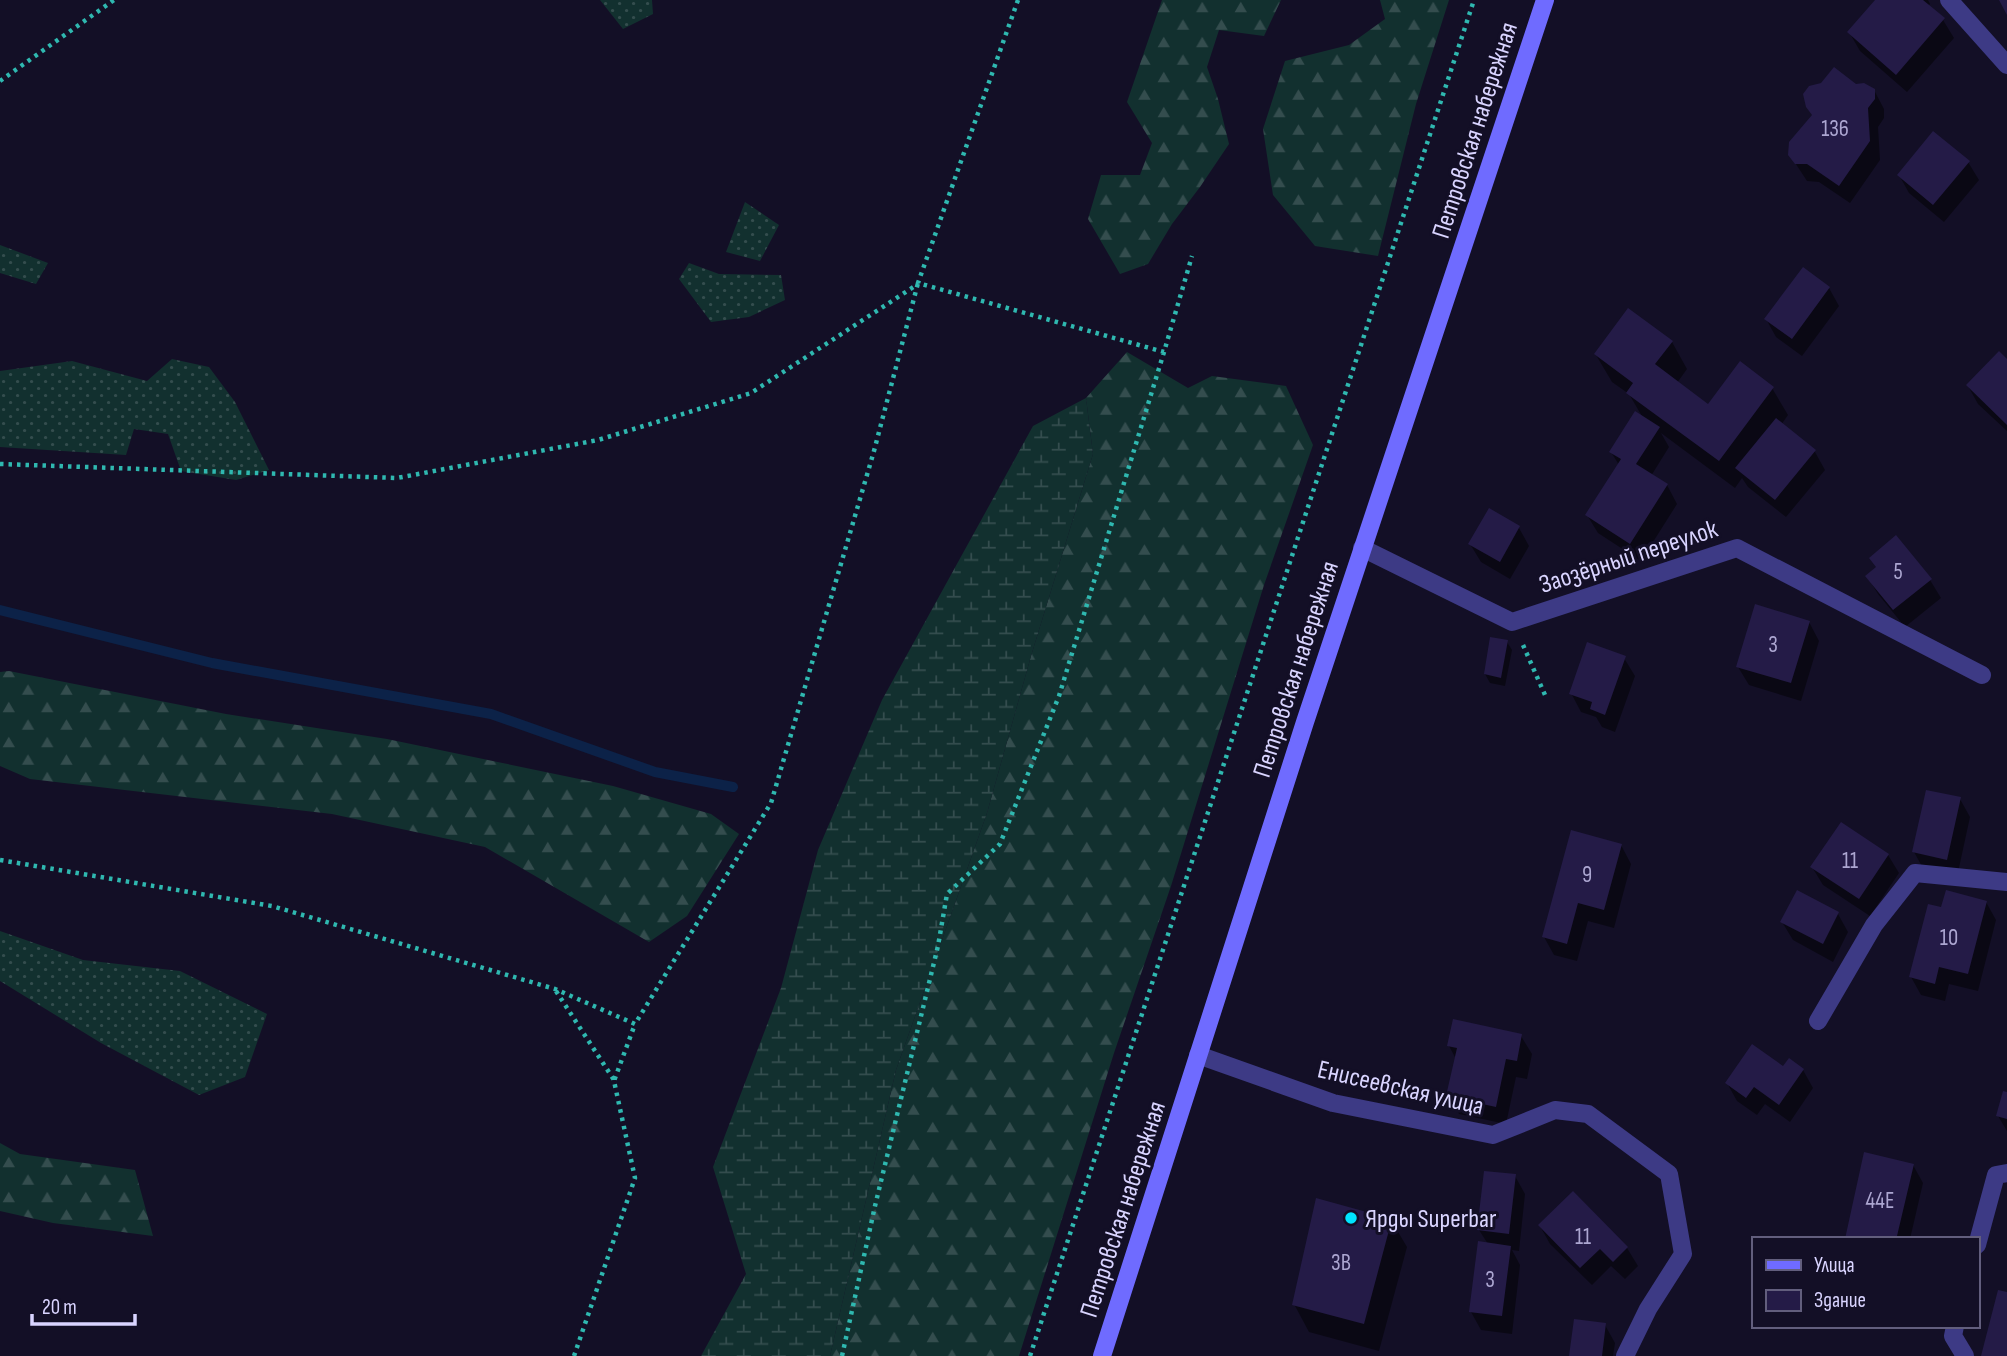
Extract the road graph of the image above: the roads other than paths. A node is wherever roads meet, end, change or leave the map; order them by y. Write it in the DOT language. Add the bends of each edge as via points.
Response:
graph roads {
  1 [pos="1545,0"];
  2 [pos="1949,0"];
  3 [pos="2007,65"];
  4 [pos="1362,548"];
  5 [pos="1982,675"];
  6 [pos="2007,882"];
  7 [pos="1818,1021"];
  8 [pos="1198,1055"];
  9 [pos="2007,1173"];
  10 [pos="1979,1238"];
  11 [pos="1955,1328"];
  12 [pos="1102,1356"];
  13 [pos="1625,1356"];
  14 [pos="1965,1356"];
  1 -- 4 [label="main road, Петровская набережная"];
  2 -- 3 [label="street"];
  4 -- 5 [label="street, Заозёрный переулок" via="1512,622 1737,548"];
  4 -- 8 [label="main road, Петровская набережная"];
  6 -- 7 [label="street" via="1915,873 1874,925"];
  8 -- 12 [label="main road, Петровская набережная"];
  8 -- 13 [label="street, Енисеевская улица" via="1333,1103 1493,1135 1555,1110 1588,1114 1669,1174 1683,1254"];
  9 -- 10 [label="street" via="1996,1175"];
  11 -- 14 [label="street" via="1953,1336"];
}
